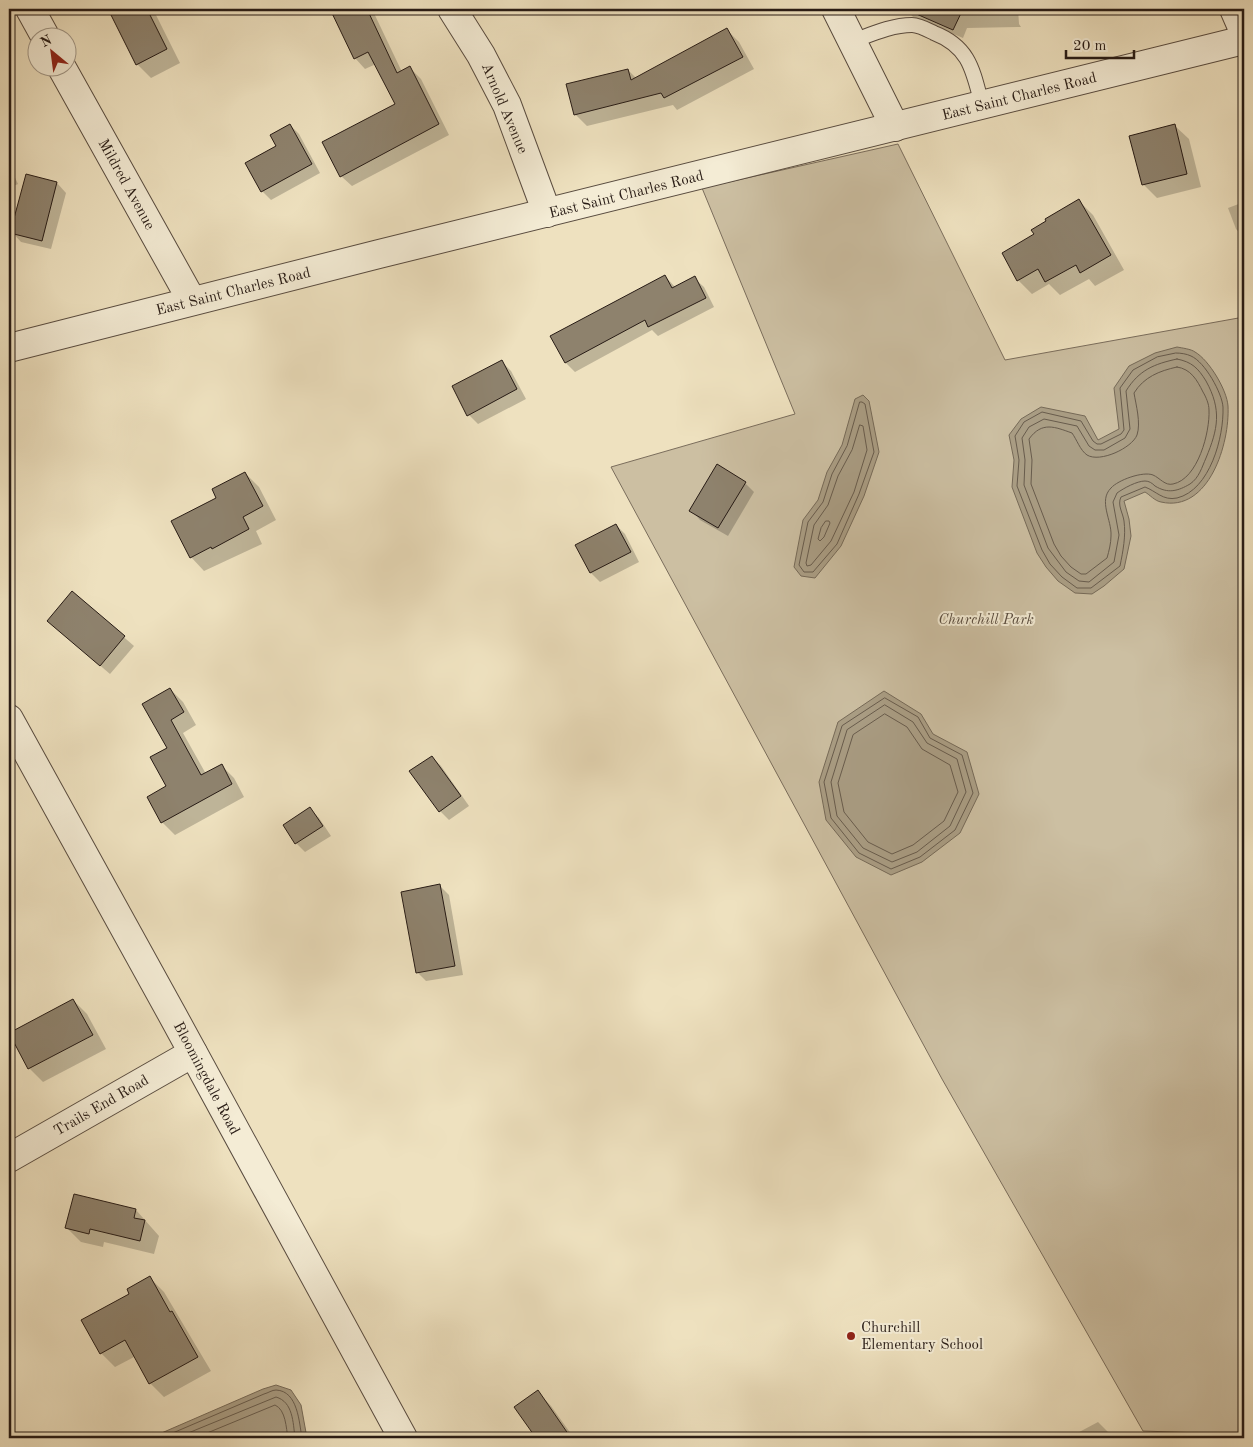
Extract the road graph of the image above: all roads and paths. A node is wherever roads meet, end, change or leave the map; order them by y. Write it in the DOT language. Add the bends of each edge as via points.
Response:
graph roads {
  1 [pos="30,9"];
  2 [pos="452,9"];
  3 [pos="836,9"];
  4 [pos="1234,9"];
  5 [pos="40,28"];
  6 [pos="1244,32"];
  7 [pos="1244,40"];
  8 [pos="853,41"];
  9 [pos="68,78"];
  10 [pos="982,106"];
  11 [pos="895,126"];
  12 [pos="547,213"];
  13 [pos="192,301"];
  14 [pos="9,348"];
  15 [pos="9,719"];
  16 [pos="193,1053"];
  17 [pos="9,1158"];
  18 [pos="403,1438"];
  1 -- 5 [label="street"];
  2 -- 12 [label="street, Arnold Avenue" via="507,105"];
  3 -- 8 [label="street"];
  4 -- 6 [label="street"];
  7 -- 10 [label="street, East Saint Charles Road"];
  8 -- 10 [label="lane" via="888,28 914,25 939,35 959,46 973,70"];
  8 -- 11 [label="street"];
  9 -- 13 [label="street, Mildred Avenue"];
  10 -- 11 [label="street, East Saint Charles Road"];
  11 -- 12 [label="street, East Saint Charles Road"];
  12 -- 13 [label="street, East Saint Charles Road"];
  13 -- 14 [label="street, East Saint Charles Road"];
  15 -- 16 [label="street, Bloomingdale Road"];
  16 -- 17 [label="street, Trails End Road"];
  16 -- 18 [label="street, Bloomingdale Road"];
}
